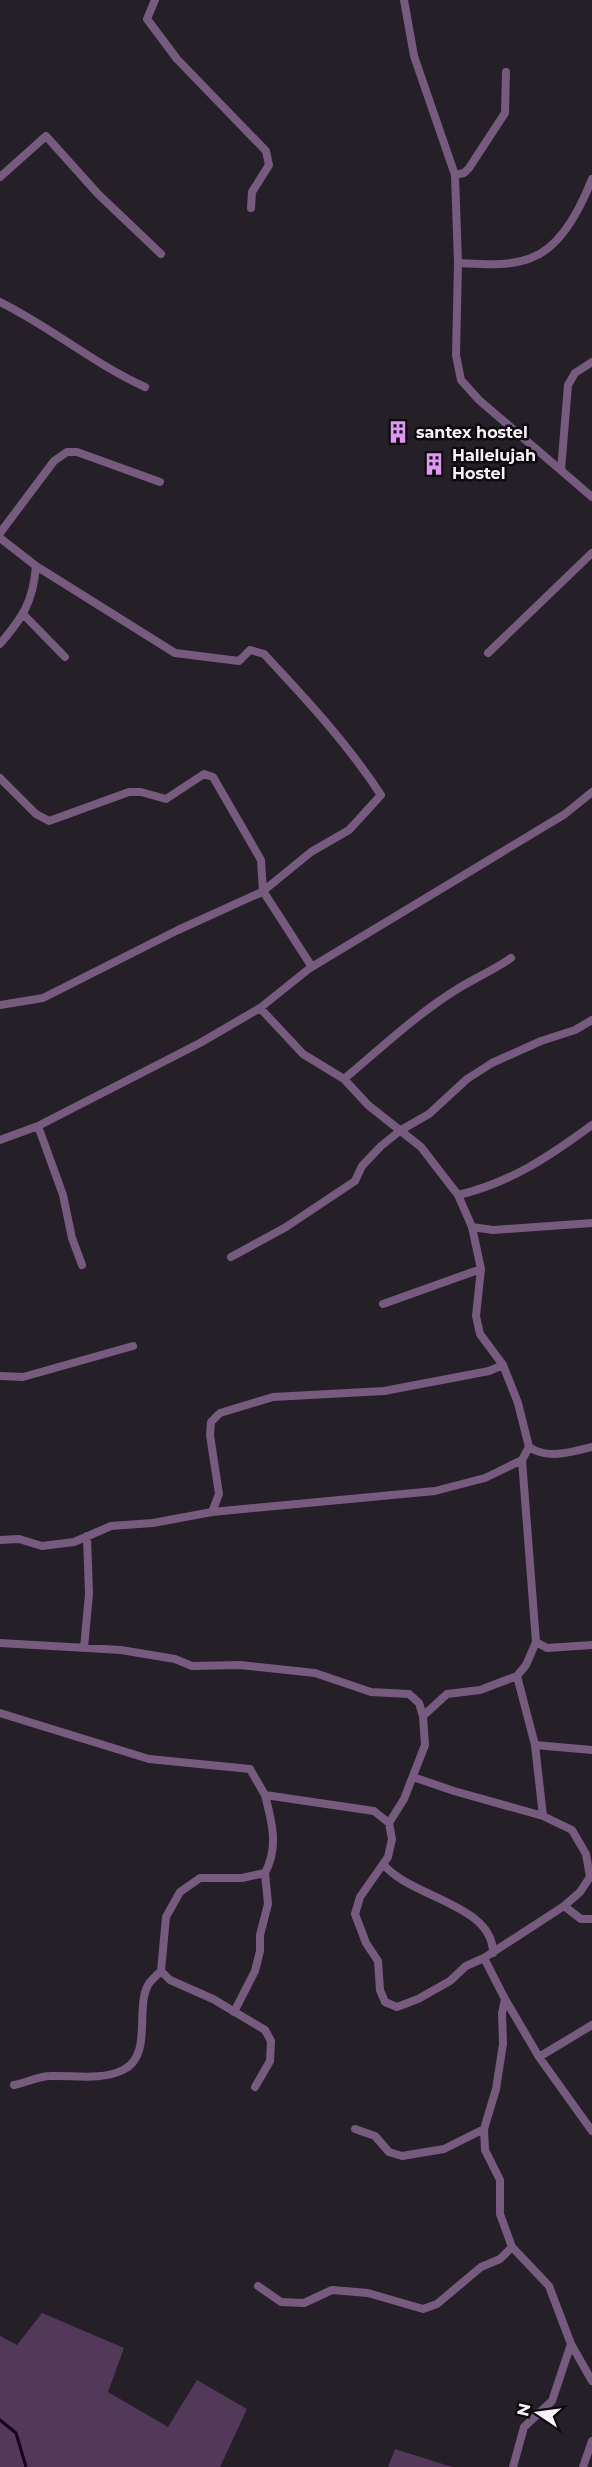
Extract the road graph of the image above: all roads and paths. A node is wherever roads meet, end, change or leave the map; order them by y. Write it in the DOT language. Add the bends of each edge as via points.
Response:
graph roads {
  1 [pos="155,0"];
  2 [pos="404,0"];
  3 [pos="506,72"];
  4 [pos="455,175"];
  5 [pos="0,176"];
  6 [pos="592,179"];
  7 [pos="251,208"];
  8 [pos="161,254"];
  9 [pos="458,263"];
  10 [pos="0,302"];
  11 [pos="592,362"];
  12 [pos="146,387"];
  13 [pos="561,470"];
  14 [pos="160,482"];
  15 [pos="592,497"];
  16 [pos="0,533"];
  17 [pos="0,538"];
  18 [pos="592,553"];
  19 [pos="36,566"];
  20 [pos="24,615"];
  21 [pos="0,644"];
  22 [pos="488,653"];
  23 [pos="66,657"];
  24 [pos="0,778"];
  25 [pos="592,792"];
  26 [pos="263,890"];
  27 [pos="511,958"];
  28 [pos="312,967"];
  29 [pos="0,1005"];
  30 [pos="260,1008"];
  31 [pos="592,1020"];
  32 [pos="344,1079"];
  33 [pos="592,1125"];
  34 [pos="38,1126"];
  35 [pos="401,1130"];
  36 [pos="0,1140"];
  37 [pos="458,1195"];
  38 [pos="592,1223"];
  39 [pos="472,1227"];
  40 [pos="231,1257"];
  41 [pos="82,1265"];
  42 [pos="481,1269"];
  43 [pos="383,1304"];
  44 [pos="133,1346"];
  45 [pos="503,1365"];
  46 [pos="0,1376"];
  47 [pos="529,1447"];
  48 [pos="592,1447"];
  49 [pos="522,1460"];
  50 [pos="212,1512"];
  51 [pos="87,1536"];
  52 [pos="0,1540"];
  53 [pos="536,1642"];
  54 [pos="0,1643"];
  55 [pos="592,1646"];
  56 [pos="84,1648"];
  57 [pos="518,1676"];
  58 [pos="0,1713"];
  59 [pos="423,1716"];
  60 [pos="535,1745"];
  61 [pos="592,1750"];
  62 [pos="413,1777"];
  63 [pos="265,1795"];
  64 [pos="543,1816"];
  65 [pos="389,1823"];
  66 [pos="383,1864"];
  67 [pos="266,1873"];
  68 [pos="564,1906"];
  69 [pos="592,1919"];
  70 [pos="493,1953"];
  71 [pos="484,1958"];
  72 [pos="161,1971"];
  73 [pos="505,1999"];
  74 [pos="234,2012"];
  75 [pos="592,2025"];
  76 [pos="539,2057"];
  77 [pos="14,2085"];
  78 [pos="255,2087"];
  79 [pos="355,2129"];
  80 [pos="484,2129"];
  81 [pos="592,2131"];
  82 [pos="512,2247"];
  83 [pos="258,2286"];
  84 [pos="571,2343"];
  85 [pos="592,2381"];
  86 [pos="592,2441"];
  87 [pos="513,2467"];
  88 [pos="583,2467"];
  1 -- 7 [label="street" via="147,19 177,59 266,151 269,165 252,192"];
  2 -- 4 [label="street" via="414,56"];
  3 -- 4 [label="street" via="501,122 469,168"];
  4 -- 9 [label="street"];
  5 -- 8 [label="street" via="46,136 98,194"];
  6 -- 9 [label="street" via="572,222 533,258 505,264"];
  9 -- 13 [label="street" via="456,355 461,380"];
  10 -- 12 [label="street" via="51,330 113,373"];
  11 -- 13 [label="street" via="575,373 568,385"];
  13 -- 15 [label="street"];
  14 -- 16 [label="street" via="77,452 67,452 54,461"];
  17 -- 19 [label="street"];
  18 -- 22 [label="street"];
  19 -- 20 [label="street" via="33,594"];
  19 -- 26 [label="street" via="175,653 239,662 250,650 264,654 357,759 381,795 349,830 311,852"];
  20 -- 21 [label="street"];
  20 -- 23 [label="street"];
  24 -- 26 [label="street" via="36,814 50,821 129,792 166,800 204,774 213,777 261,860"];
  25 -- 28 [label="street" via="566,814"];
  26 -- 28 [label="street"];
  26 -- 29 [label="street" via="43,998"];
  27 -- 32 [label="street" via="425,1013"];
  28 -- 30 [label="street"];
  30 -- 32 [label="street" via="303,1054"];
  30 -- 34 [label="street"];
  31 -- 35 [label="street" via="492,1063 451,1091 429,1114"];
  32 -- 35 [label="street"];
  33 -- 37 [label="street" via="528,1170 498,1184"];
  34 -- 36 [label="street"];
  34 -- 41 [label="street" via="63,1195"];
  35 -- 37 [label="street" via="421,1147"];
  35 -- 40 [label="street" via="362,1166 355,1181 286,1227"];
  37 -- 39 [label="street"];
  38 -- 39 [label="street" via="493,1230"];
  39 -- 42 [label="street"];
  42 -- 43 [label="street"];
  42 -- 45 [label="street" via="476,1316 480,1334"];
  44 -- 46 [label="street" via="23,1377"];
  45 -- 47 [label="street" via="518,1402"];
  45 -- 50 [label="street" via="384,1391 273,1397 220,1413 211,1422 219,1494"];
  47 -- 48 [label="street" via="554,1455"];
  47 -- 49 [label="street"];
  49 -- 50 [label="street" via="485,1478 435,1491"];
  49 -- 53 [label="street"];
  50 -- 51 [label="street" via="111,1526"];
  51 -- 52 [label="street" via="74,1542 42,1546 19,1539"];
  51 -- 56 [label="street"];
  53 -- 55 [label="street" via="553,1649"];
  53 -- 57 [label="street"];
  54 -- 56 [label="street"];
  56 -- 59 [label="street" via="121,1650 175,1659 192,1666 240,1665 315,1673 371,1692 409,1694 419,1703"];
  57 -- 59 [label="street" via="480,1690 447,1694"];
  57 -- 60 [label="street"];
  58 -- 63 [label="street" via="148,1759 250,1769"];
  59 -- 62 [label="street" via="425,1745"];
  60 -- 61 [label="street"];
  60 -- 64 [label="street"];
  62 -- 64 [label="street"];
  62 -- 65 [label="street"];
  63 -- 65 [label="street" via="374,1811"];
  63 -- 67 [label="street" via="274,1832 274,1857"];
  64 -- 68 [label="street" via="573,1830 586,1854 590,1877"];
  65 -- 66 [label="street" via="392,1839"];
  66 -- 70 [label="street" via="402,1881 480,1921 489,1931"];
  66 -- 71 [label="street" via="360,1897 355,1914 378,1961 385,2002 397,2007 418,2000"];
  67 -- 72 [label="street" via="242,1878 200,1878 180,1892 166,1917"];
  67 -- 74 [label="street" via="268,1904 260,1951 255,1971"];
  68 -- 69 [label="street" via="581,1919"];
  68 -- 70 [label="street"];
  70 -- 71 [label="street"];
  71 -- 73 [label="street"];
  72 -- 74 [label="street" via="170,1980"];
  72 -- 77 [label="street" via="148,1985 134,2063 101,2076 48,2076"];
  73 -- 76 [label="street"];
  73 -- 80 [label="street" via="504,2044"];
  74 -- 78 [label="street" via="265,2030 271,2041 270,2061"];
  75 -- 76 [label="street"];
  76 -- 81 [label="street"];
  79 -- 80 [label="street" via="375,2136 389,2152 402,2156 444,2150"];
  80 -- 82 [label="street" via="486,2150 500,2180 500,2214"];
  82 -- 83 [label="street" via="437,2304 423,2310 368,2293 332,2290 304,2303 281,2302"];
  82 -- 84 [label="street" via="549,2286"];
  84 -- 85 [label="street"];
  84 -- 87 [label="street" via="552,2401 524,2427"];
  86 -- 88 [label="street"];
}
